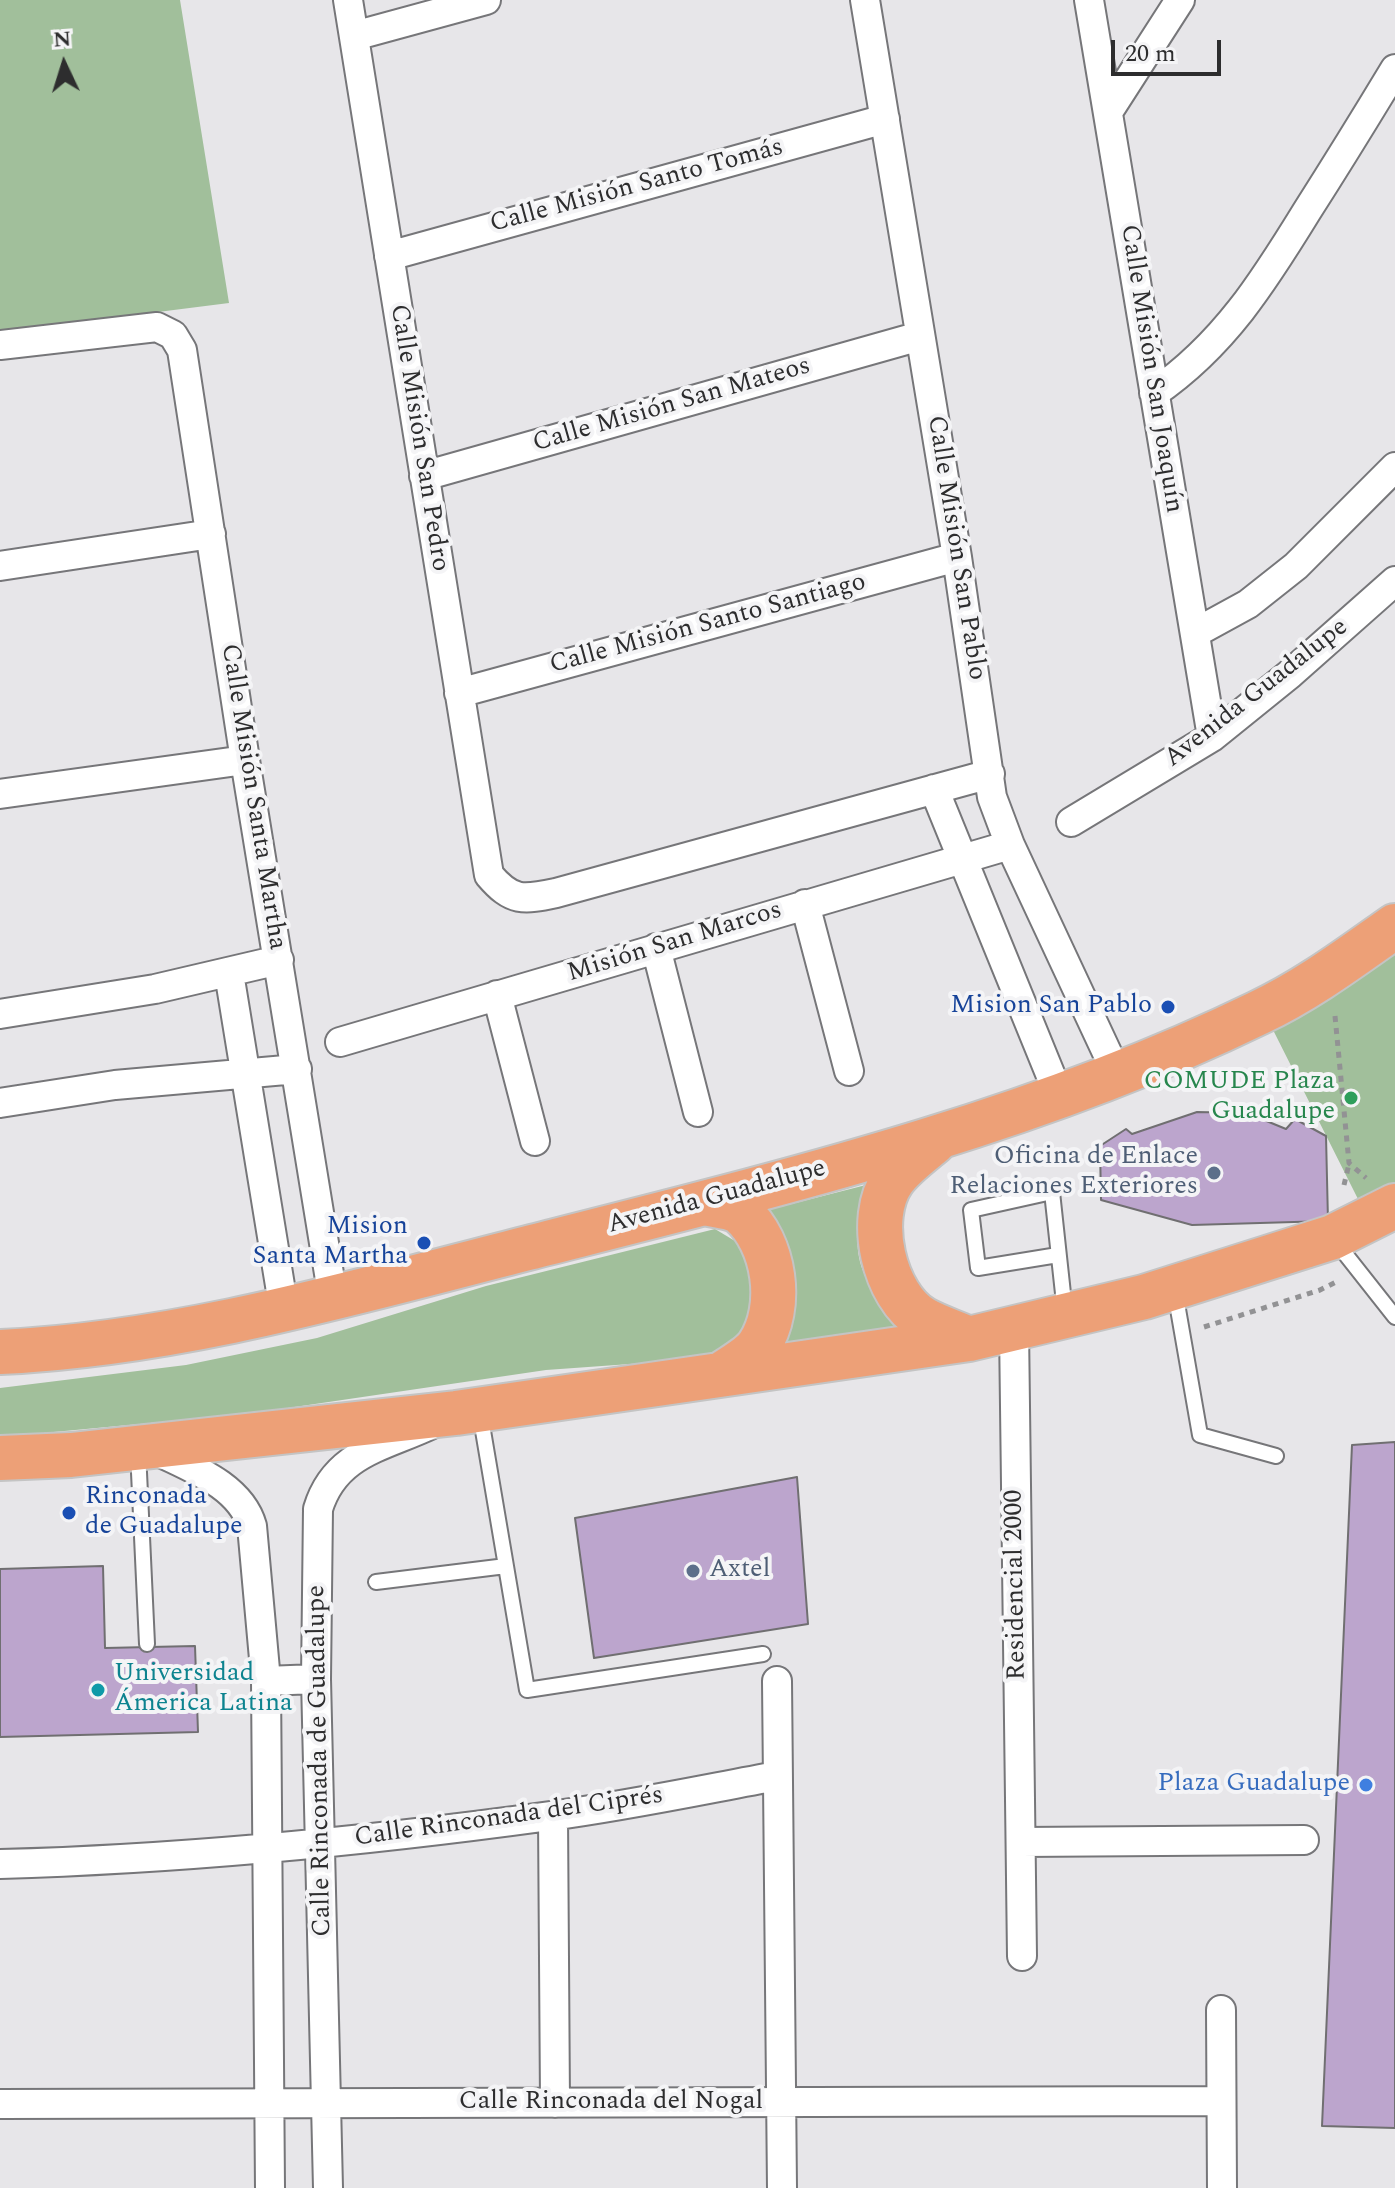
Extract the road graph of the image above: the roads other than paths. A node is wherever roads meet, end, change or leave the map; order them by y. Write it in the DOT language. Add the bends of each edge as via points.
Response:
graph roads {
  1 [pos="348,0"];
  2 [pos="486,0"];
  3 [pos="865,0"];
  4 [pos="1089,0"];
  5 [pos="1180,0"];
  6 [pos="354,36"];
  7 [pos="1395,69"];
  8 [pos="1108,112"];
  9 [pos="885,119"];
  10 [pos="389,256"];
  11 [pos="920,336"];
  12 [pos="0,345"];
  13 [pos="1154,393"];
  14 [pos="1395,467"];
  15 [pos="424,476"];
  16 [pos="211,534"];
  17 [pos="957,557"];
  18 [pos="0,566"];
  19 [pos="1395,581"];
  20 [pos="1195,633"];
  21 [pos="459,693"];
  22 [pos="1212,737"];
  23 [pos="245,760"];
  24 [pos="990,774"];
  25 [pos="934,789"];
  26 [pos="0,794"];
  27 [pos="1071,822"];
  28 [pos="1010,845"];
  29 [pos="962,858"];
  30 [pos="805,904"];
  31 [pos="1395,926"];
  32 [pos="656,948"];
  33 [pos="279,960"];
  34 [pos="229,973"];
  35 [pos="497,995"];
  36 [pos="0,1014"];
  37 [pos="340,1042"];
  38 [pos="297,1069"];
  39 [pos="849,1071"];
  40 [pos="245,1074"];
  41 [pos="1117,1074"];
  42 [pos="1060,1098"];
  43 [pos="0,1103"];
  44 [pos="698,1112"];
  45 [pos="942,1134"];
  46 [pos="535,1141"];
  47 [pos="1385,1196"];
  48 [pos="705,1203"];
  49 [pos="1333,1237"];
  50 [pos="1058,1255"];
  51 [pos="1174,1288"];
  52 [pos="333,1298"];
  53 [pos="284,1310"];
  54 [pos="1065,1316"];
  55 [pos="1395,1317"];
  56 [pos="1014,1328"];
  57 [pos="969,1339"];
  58 [pos="0,1352"];
  59 [pos="725,1372"];
  60 [pos="468,1411"];
  61 [pos="143,1447"];
  62 [pos="1276,1456"];
  63 [pos="0,1458"];
  64 [pos="506,1566"];
  65 [pos="376,1582"];
  66 [pos="147,1644"];
  67 [pos="763,1654"];
  68 [pos="316,1679"];
  69 [pos="266,1681"];
  70 [pos="777,1681"];
  71 [pos="777,1776"];
  72 [pos="553,1816"];
  73 [pos="1304,1840"];
  74 [pos="1021,1842"];
  75 [pos="320,1845"];
  76 [pos="268,1850"];
  77 [pos="0,1864"];
  78 [pos="1022,1956"];
  79 [pos="1221,2010"];
  80 [pos="1221,2101"];
  81 [pos="781,2102"];
  82 [pos="270,2103"];
  83 [pos="329,2103"];
  84 [pos="555,2103"];
  85 [pos="0,2104"];
  86 [pos="270,2188"];
  87 [pos="328,2188"];
  88 [pos="782,2188"];
  89 [pos="1222,2188"];
  1 -- 6 [label="street, Calle Misión San Pedro"];
  2 -- 6 [label="street"];
  3 -- 9 [label="street, Calle Misión San Pablo"];
  4 -- 8 [label="street, Calle Misión San Joaquín"];
  5 -- 8 [label="street"];
  6 -- 10 [label="street, Calle Misión San Pedro"];
  7 -- 13 [label="street" via="1253,298 1206,352"];
  8 -- 13 [label="street, Calle Misión San Joaquín"];
  9 -- 10 [label="street, Calle Misión Santo Tomás"];
  9 -- 11 [label="street, Calle Misión San Pablo"];
  10 -- 15 [label="street, Calle Misión San Pedro"];
  11 -- 15 [label="street, Calle Misión San Mateos"];
  11 -- 17 [label="street, Calle Misión San Pablo"];
  12 -- 16 [label="street, Calle Misión Santa Martha" via="137,327 157,327 173,335 182,350"];
  13 -- 20 [label="street, Calle Misión San Joaquín"];
  14 -- 20 [label="street" via="1296,566 1248,604"];
  15 -- 21 [label="street, Calle Misión San Pedro"];
  16 -- 18 [label="street"];
  16 -- 23 [label="street, Calle Misión Santa Martha"];
  17 -- 21 [label="street, Calle Misión Santo Santiago"];
  17 -- 24 [label="street, Calle Misión San Pablo"];
  19 -- 22 [label="street, Avenida Guadalupe"];
  20 -- 22 [label="street, Calle Misión San Joaquín"];
  21 -- 25 [label="street, Calle Misión San Pedro" via="489,875 503,891 525,900"];
  22 -- 27 [label="street, Avenida Guadalupe"];
  23 -- 26 [label="street"];
  23 -- 33 [label="street, Calle Misión Santa Martha"];
  24 -- 25 [label="street"];
  24 -- 28 [label="street, Calle Misión San Pablo" via="992,797"];
  25 -- 29 [label="street"];
  28 -- 29 [label="street, Misión San Marcos"];
  28 -- 41 [label="street, Calle Misión San Pablo"];
  29 -- 30 [label="street, Misión San Marcos"];
  29 -- 42 [label="street"];
  30 -- 32 [label="street, Misión San Marcos"];
  30 -- 39 [label="street"];
  31 -- 41 [label="main road, Avenida Guadalupe" via="1260,1012"];
  32 -- 35 [label="street, Misión San Marcos"];
  32 -- 44 [label="street"];
  33 -- 34 [label="street"];
  33 -- 38 [label="street, Calle Misión Santa Martha"];
  34 -- 36 [label="street"];
  34 -- 40 [label="street, Calle Misión Santa Martha"];
  35 -- 37 [label="street, Misión San Marcos"];
  35 -- 46 [label="street"];
  38 -- 40 [label="street"];
  38 -- 52 [label="street, Calle Misión Santa Martha"];
  40 -- 43 [label="street" via="115,1085"];
  40 -- 53 [label="street, Calle Misión Santa Martha"];
  41 -- 42 [label="main road, Avenida Guadalupe"];
  42 -- 45 [label="main road, Avenida Guadalupe"];
  45 -- 48 [label="main road, Avenida Guadalupe"];
  45 -- 57 [label="main road" via="892,1181 880,1221 882,1256 897,1291 921,1318"];
  47 -- 49 [label="main road"];
  48 -- 52 [label="main road, Avenida Guadalupe"];
  48 -- 59 [label="main road" via="739,1211 761,1237 773,1280 773,1310 758,1347"];
  49 -- 51 [label="main road"];
  49 -- 55 [label="lane"];
  50 -- 50 [label="lane" via="1052,1192 971,1210 978,1268"];
  50 -- 54 [label="lane"];
  51 -- 54 [label="main road"];
  51 -- 62 [label="lane" via="1200,1435"];
  52 -- 53 [label="main road, Avenida Guadalupe"];
  53 -- 58 [label="main road, Avenida Guadalupe" via="148,1335"];
  54 -- 56 [label="main road"];
  56 -- 57 [label="main road"];
  56 -- 74 [label="street, Residencial 2000"];
  57 -- 59 [label="main road"];
  59 -- 60 [label="main road"];
  60 -- 61 [label="main road"];
  60 -- 64 [label="lane"];
  60 -- 68 [label="street, Calle Rinconada de Guadalupe" via="351,1459 322,1495"];
  61 -- 63 [label="main road"];
  61 -- 66 [label="lane"];
  61 -- 69 [label="street, Calle Rinconada de Guadalupe" via="222,1486 248,1512"];
  64 -- 65 [label="lane"];
  64 -- 67 [label="lane" via="527,1690"];
  68 -- 69 [label="street"];
  68 -- 75 [label="street, Calle Rinconada de Guadalupe"];
  69 -- 76 [label="street, Calle Rinconada de Guadalupe"];
  70 -- 71 [label="street"];
  71 -- 72 [label="street, Calle Rinconada del Ciprés"];
  71 -- 81 [label="street"];
  72 -- 75 [label="street, Calle Rinconada del Ciprés"];
  72 -- 84 [label="street"];
  73 -- 74 [label="street"];
  74 -- 78 [label="street, Residencial 2000"];
  75 -- 76 [label="street, Calle Rinconada del Ciprés"];
  75 -- 83 [label="street, Calle Rinconada de Guadalupe"];
  76 -- 77 [label="street, Calle Rinconada del Ciprés"];
  76 -- 82 [label="street, Calle Rinconada de Guadalupe"];
  79 -- 80 [label="street"];
  80 -- 81 [label="street, Calle Rinconada del Nogal"];
  80 -- 89 [label="street"];
  81 -- 84 [label="street, Calle Rinconada del Nogal"];
  81 -- 88 [label="street"];
  82 -- 83 [label="street, Calle Rinconada del Nogal"];
  82 -- 85 [label="street, Calle Rinconada del Nogal"];
  82 -- 86 [label="street, Calle Rinconada de Guadalupe"];
  83 -- 84 [label="street, Calle Rinconada del Nogal"];
  83 -- 87 [label="street, Calle Rinconada de Guadalupe"];
}
